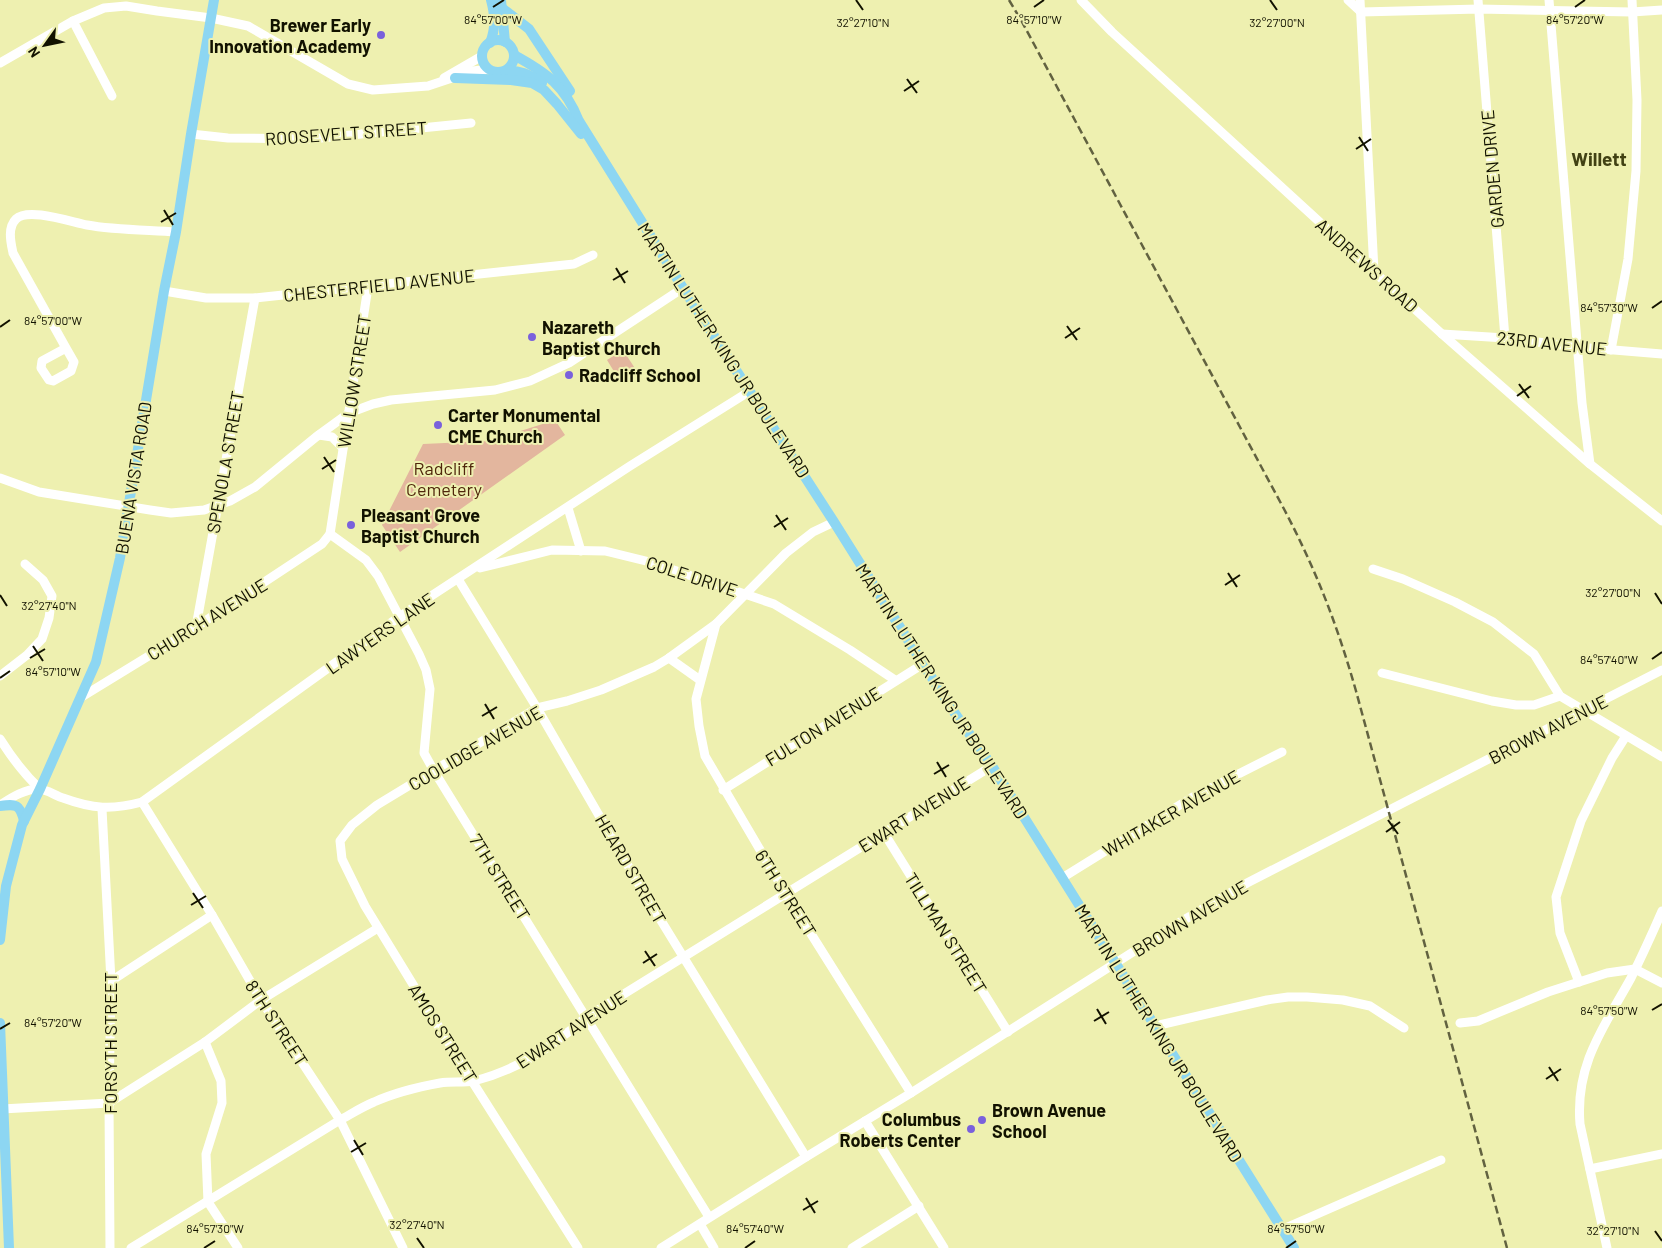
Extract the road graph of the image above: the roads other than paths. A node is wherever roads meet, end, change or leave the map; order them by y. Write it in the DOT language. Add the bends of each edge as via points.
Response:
graph roads {
  1 [pos="214,0"];
  2 [pos="491,0"];
  3 [pos="1081,0"];
  4 [pos="1348,0"];
  5 [pos="1360,0"];
  6 [pos="1632,0"];
  7 [pos="502,4"];
  8 [pos="1478,4"];
  9 [pos="1550,5"];
  10 [pos="1662,10"];
  11 [pos="1361,12"];
  12 [pos="1632,12"];
  13 [pos="211,18"];
  14 [pos="73,22"];
  15 [pos="490,42"];
  16 [pos="505,42"];
  17 [pos="514,55"];
  18 [pos="482,56"];
  19 [pos="0,63"];
  20 [pos="489,70"];
  21 [pos="504,72"];
  22 [pos="455,78"];
  23 [pos="440,81"];
  24 [pos="112,96"];
  25 [pos="579,121"];
  26 [pos="471,123"];
  27 [pos="191,134"];
  28 [pos="588,135"];
  29 [pos="595,146"];
  30 [pos="176,232"];
  31 [pos="593,255"];
  32 [pos="1374,271"];
  33 [pos="368,286"];
  34 [pos="683,288"];
  35 [pos="164,291"];
  36 [pos="255,298"];
  37 [pos="1442,334"];
  38 [pos="1505,338"];
  39 [pos="1578,347"];
  40 [pos="66,348"];
  41 [pos="1611,350"];
  42 [pos="1662,354"];
  43 [pos="750,391"];
  44 [pos="349,413"];
  45 [pos="318,435"];
  46 [pos="343,448"];
  47 [pos="1590,464"];
  48 [pos="0,478"];
  49 [pos="129,506"];
  50 [pos="218,506"];
  51 [pos="568,508"];
  52 [pos="1662,520"];
  53 [pos="834,522"];
  54 [pos="330,534"];
  55 [pos="581,550"];
  56 [pos="24,564"];
  57 [pos="1373,568"];
  58 [pos="470,572"];
  59 [pos="458,579"];
  60 [pos="745,593"];
  61 [pos="399,617"];
  62 [pos="716,624"];
  63 [pos="196,627"];
  64 [pos="669,658"];
  65 [pos="923,664"];
  66 [pos="1662,670"];
  67 [pos="1382,673"];
  68 [pos="0,676"];
  69 [pos="700,680"];
  70 [pos="895,680"];
  71 [pos="1560,696"];
  72 [pos="80,698"];
  73 [pos="537,708"];
  74 [pos="1626,736"];
  75 [pos="0,739"];
  76 [pos="1282,752"];
  77 [pos="1662,757"];
  78 [pos="992,766"];
  79 [pos="434,771"];
  80 [pos="40,789"];
  81 [pos="723,790"];
  82 [pos="142,802"];
  83 [pos="0,806"];
  84 [pos="102,808"];
  85 [pos="363,816"];
  86 [pos="24,821"];
  87 [pos="884,833"];
  88 [pos="1062,878"];
  89 [pos="786,894"];
  90 [pos="1662,911"];
  91 [pos="212,915"];
  92 [pos="378,928"];
  93 [pos="0,940"];
  94 [pos="683,958"];
  95 [pos="1116,962"];
  96 [pos="1636,969"];
  97 [pos="111,981"];
  98 [pos="1579,982"];
  99 [pos="1662,983"];
  100 [pos="261,1000"];
  101 [pos="585,1018"];
  102 [pos="0,1023"];
  103 [pos="1460,1023"];
  104 [pos="1155,1026"];
  105 [pos="1404,1028"];
  106 [pos="1008,1032"];
  107 [pos="205,1042"];
  108 [pos="472,1081"];
  109 [pos="911,1093"];
  110 [pos="109,1103"];
  111 [pos="2,1109"];
  112 [pos="340,1120"];
  113 [pos="865,1121"];
  114 [pos="1662,1154"];
  115 [pos="806,1157"];
  116 [pos="1440,1160"];
  117 [pos="1590,1170"];
  118 [pos="208,1202"];
  119 [pos="919,1206"];
  120 [pos="709,1217"];
  121 [pos="700,1224"];
  122 [pos="1283,1229"];
  123 [pos="9,1248"];
  124 [pos="110,1248"];
  125 [pos="131,1248"];
  126 [pos="238,1248"];
  127 [pos="403,1248"];
  128 [pos="578,1248"];
  129 [pos="661,1248"];
  130 [pos="714,1248"];
  131 [pos="852,1248"];
  132 [pos="944,1248"];
  133 [pos="1294,1248"];
  134 [pos="1607,1248"];
  1 -- 13 [label="main road, BUENA VISTA ROAD"];
  2 -- 15 [label="main road" via="495,18"];
  3 -- 32 [label="street, ANDREWS ROAD"];
  4 -- 11 [label="street"];
  5 -- 11 [label="street"];
  6 -- 12 [label="street"];
  7 -- 16 [label="main road, MARTIN LUTHER KING JR BOULEVARD"];
  7 -- 28 [label="main road, MARTIN LUTHER KING JR BOULEVARD" via="529,29 540,45 580,108"];
  8 -- 9 [label="street"];
  8 -- 11 [label="street"];
  8 -- 38 [label="street, GARDEN DRIVE"];
  9 -- 12 [label="street"];
  9 -- 39 [label="street"];
  10 -- 12 [label="street"];
  11 -- 32 [label="street"];
  12 -- 41 [label="street" via="1637,100 1636,171 1628,259"];
  13 -- 14 [label="street" via="126,6 104,8"];
  13 -- 23 [label="street" via="248,26 348,84 373,90 428,86"];
  13 -- 27 [label="main road, BUENA VISTA ROAD"];
  14 -- 19 [label="street"];
  14 -- 24 [label="street"];
  15 -- 16 [label="main road"];
  15 -- 18 [label="main road"];
  16 -- 17 [label="main road"];
  17 -- 21 [label="main road" via="512,65"];
  17 -- 25 [label="main road, MARTIN LUTHER KING JR BOULEVARD" via="560,87"];
  18 -- 20 [label="main road"];
  18 -- 23 [label="street"];
  20 -- 21 [label="main road"];
  20 -- 22 [label="street" via="473,71"];
  21 -- 25 [label="main road, MARTIN LUTHER KING JR BOULEVARD" via="514,70 534,78"];
  22 -- 23 [label="street"];
  22 -- 29 [label="main road" via="532,83 544,90 577,130"];
  25 -- 28 [label="main road, MARTIN LUTHER KING JR BOULEVARD"];
  26 -- 27 [label="street, ROOSEVELT STREET" via="311,139"];
  27 -- 30 [label="main road, BUENA VISTA ROAD"];
  28 -- 29 [label="main road, MARTIN LUTHER KING JR BOULEVARD"];
  29 -- 34 [label="main road, MARTIN LUTHER KING JR BOULEVARD"];
  30 -- 35 [label="main road, BUENA VISTA ROAD"];
  30 -- 40 [label="street" via="90,226 27,214 16,219 10,239 13,253"];
  31 -- 33 [label="street, CHESTERFIELD AVENUE" via="574,264"];
  32 -- 37 [label="street, ANDREWS ROAD"];
  33 -- 36 [label="street, CHESTERFIELD AVENUE"];
  33 -- 44 [label="street, WILLOW STREET"];
  34 -- 43 [label="main road, MARTIN LUTHER KING JR BOULEVARD"];
  34 -- 44 [label="street" via="569,363 530,381 495,390 391,400"];
  35 -- 36 [label="street, CHESTERFIELD AVENUE" via="206,298"];
  35 -- 49 [label="main road, BUENA VISTA ROAD"];
  36 -- 50 [label="street, SPENOLA STREET"];
  37 -- 38 [label="street, 23RD AVENUE"];
  37 -- 47 [label="street, ANDREWS ROAD"];
  38 -- 39 [label="street, 23RD AVENUE"];
  39 -- 41 [label="street, 23RD AVENUE"];
  39 -- 47 [label="street"];
  41 -- 42 [label="street, 23RD AVENUE"];
  43 -- 51 [label="street, LAWYERS LANE"];
  43 -- 53 [label="main road, MARTIN LUTHER KING JR BOULEVARD"];
  44 -- 45 [label="street"];
  44 -- 46 [label="street, WILLOW STREET"];
  45 -- 46 [label="street" via="332,437"];
  45 -- 50 [label="street" via="241,496"];
  46 -- 54 [label="street, WILLOW STREET"];
  47 -- 52 [label="street, ANDREWS ROAD"];
  48 -- 49 [label="street" via="39,492"];
  49 -- 50 [label="street" via="171,513"];
  49 -- 72 [label="main road, BUENA VISTA ROAD" via="96,662"];
  50 -- 63 [label="street, SPENOLA STREET"];
  51 -- 55 [label="street"];
  51 -- 58 [label="street, LAWYERS LANE"];
  53 -- 60 [label="street, COOLIDGE AVENUE" via="813,532 786,553"];
  53 -- 65 [label="main road, MARTIN LUTHER KING JR BOULEVARD"];
  54 -- 61 [label="street, 7TH STREET" via="366,560"];
  54 -- 63 [label="street, CHURCH AVENUE" via="322,544"];
  55 -- 58 [label="street, COLE DRIVE" via="552,550"];
  55 -- 60 [label="street, COLE DRIVE" via="605,551 650,562"];
  56 -- 68 [label="street" via="43,580 52,596 49,618 42,639"];
  57 -- 71 [label="street" via="1403,578 1493,622 1534,654"];
  58 -- 59 [label="street, LAWYERS LANE"];
  59 -- 61 [label="street, LAWYERS LANE"];
  59 -- 73 [label="street, HEARD STREET"];
  60 -- 62 [label="street, COOLIDGE AVENUE"];
  60 -- 70 [label="street, COLE DRIVE" via="774,604"];
  61 -- 79 [label="street, 7TH STREET" via="426,670 430,689 424,752"];
  61 -- 82 [label="street, LAWYERS LANE"];
  62 -- 64 [label="street, COOLIDGE AVENUE"];
  62 -- 69 [label="street, 6TH STREET"];
  63 -- 72 [label="street, CHURCH AVENUE"];
  64 -- 69 [label="street"];
  64 -- 73 [label="street, COOLIDGE AVENUE" via="601,690"];
  65 -- 70 [label="street, FULTON AVENUE"];
  65 -- 78 [label="main road, MARTIN LUTHER KING JR BOULEVARD"];
  66 -- 95 [label="street, BROWN AVENUE" via="1247,883"];
  67 -- 71 [label="street" via="1516,705 1534,705"];
  69 -- 81 [label="street, 6TH STREET" via="696,699 698,726 705,756"];
  70 -- 81 [label="street, FULTON AVENUE"];
  71 -- 74 [label="street"];
  72 -- 80 [label="main road, BUENA VISTA ROAD"];
  73 -- 79 [label="street, COOLIDGE AVENUE"];
  73 -- 94 [label="street, HEARD STREET"];
  74 -- 77 [label="street"];
  74 -- 98 [label="street" via="1581,821 1556,898 1560,933"];
  75 -- 80 [label="street" via="12,759"];
  76 -- 88 [label="street, WHITAKER AVENUE" via="1192,798"];
  78 -- 87 [label="street, EWART AVENUE"];
  78 -- 88 [label="main road, MARTIN LUTHER KING JR BOULEVARD"];
  79 -- 85 [label="street, COOLIDGE AVENUE"];
  79 -- 101 [label="street, 7TH STREET"];
  80 -- 83 [label="street" via="13,796"];
  80 -- 84 [label="street, LAWYERS LANE" via="82,805"];
  80 -- 86 [label="main road, BUENA VISTA ROAD"];
  81 -- 89 [label="street, 6TH STREET"];
  82 -- 84 [label="street, LAWYERS LANE" via="122,808"];
  82 -- 91 [label="street, 8TH STREET"];
  83 -- 86 [label="main road" via="13,804 19,808"];
  84 -- 97 [label="street, FORSYTH STREET"];
  85 -- 92 [label="street, AMOS STREET" via="340,841 342,860"];
  86 -- 93 [label="main road, BUENA VISTA ROAD" via="6,886"];
  87 -- 89 [label="street, EWART AVENUE"];
  87 -- 106 [label="street, TILLMAN STREET"];
  88 -- 95 [label="main road, MARTIN LUTHER KING JR BOULEVARD"];
  89 -- 94 [label="street, EWART AVENUE"];
  89 -- 109 [label="street, 6TH STREET"];
  90 -- 96 [label="street"];
  91 -- 97 [label="street"];
  91 -- 100 [label="street, 8TH STREET"];
  92 -- 100 [label="street"];
  92 -- 108 [label="street, AMOS STREET"];
  94 -- 101 [label="street, EWART AVENUE"];
  94 -- 115 [label="street, HEARD STREET"];
  95 -- 104 [label="main road, MARTIN LUTHER KING JR BOULEVARD"];
  95 -- 106 [label="street, BROWN AVENUE"];
  96 -- 98 [label="street"];
  96 -- 99 [label="street"];
  96 -- 117 [label="street" via="1589,1054 1580,1083 1580,1124"];
  97 -- 110 [label="street, FORSYTH STREET"];
  98 -- 103 [label="street" via="1478,1021"];
  100 -- 107 [label="street"];
  100 -- 112 [label="street, 8TH STREET"];
  101 -- 108 [label="street, EWART AVENUE" via="540,1053 511,1068"];
  101 -- 120 [label="street, 7TH STREET"];
  102 -- 111 [label="main road"];
  104 -- 105 [label="street" via="1267,1000 1307,997 1370,1006"];
  104 -- 122 [label="main road, MARTIN LUTHER KING JR BOULEVARD"];
  106 -- 109 [label="street, BROWN AVENUE"];
  107 -- 110 [label="street"];
  107 -- 118 [label="street" via="221,1081 222,1103 206,1154"];
  108 -- 112 [label="street, EWART AVENUE" via="408,1090 374,1102"];
  108 -- 128 [label="street, AMOS STREET"];
  109 -- 113 [label="street, BROWN AVENUE"];
  110 -- 111 [label="street"];
  110 -- 124 [label="street, FORSYTH STREET"];
  111 -- 123 [label="main road"];
  112 -- 118 [label="street, EWART AVENUE"];
  112 -- 127 [label="street, 8TH STREET"];
  113 -- 115 [label="street, BROWN AVENUE"];
  113 -- 119 [label="street"];
  114 -- 117 [label="street"];
  115 -- 120 [label="street, BROWN AVENUE"];
  116 -- 122 [label="street"];
  117 -- 134 [label="street"];
  118 -- 125 [label="street, EWART AVENUE"];
  118 -- 126 [label="street"];
  119 -- 131 [label="street"];
  119 -- 132 [label="street"];
  120 -- 121 [label="street, BROWN AVENUE"];
  121 -- 129 [label="street, BROWN AVENUE"];
  121 -- 130 [label="street"];
  122 -- 133 [label="main road, MARTIN LUTHER KING JR BOULEVARD"];
}
